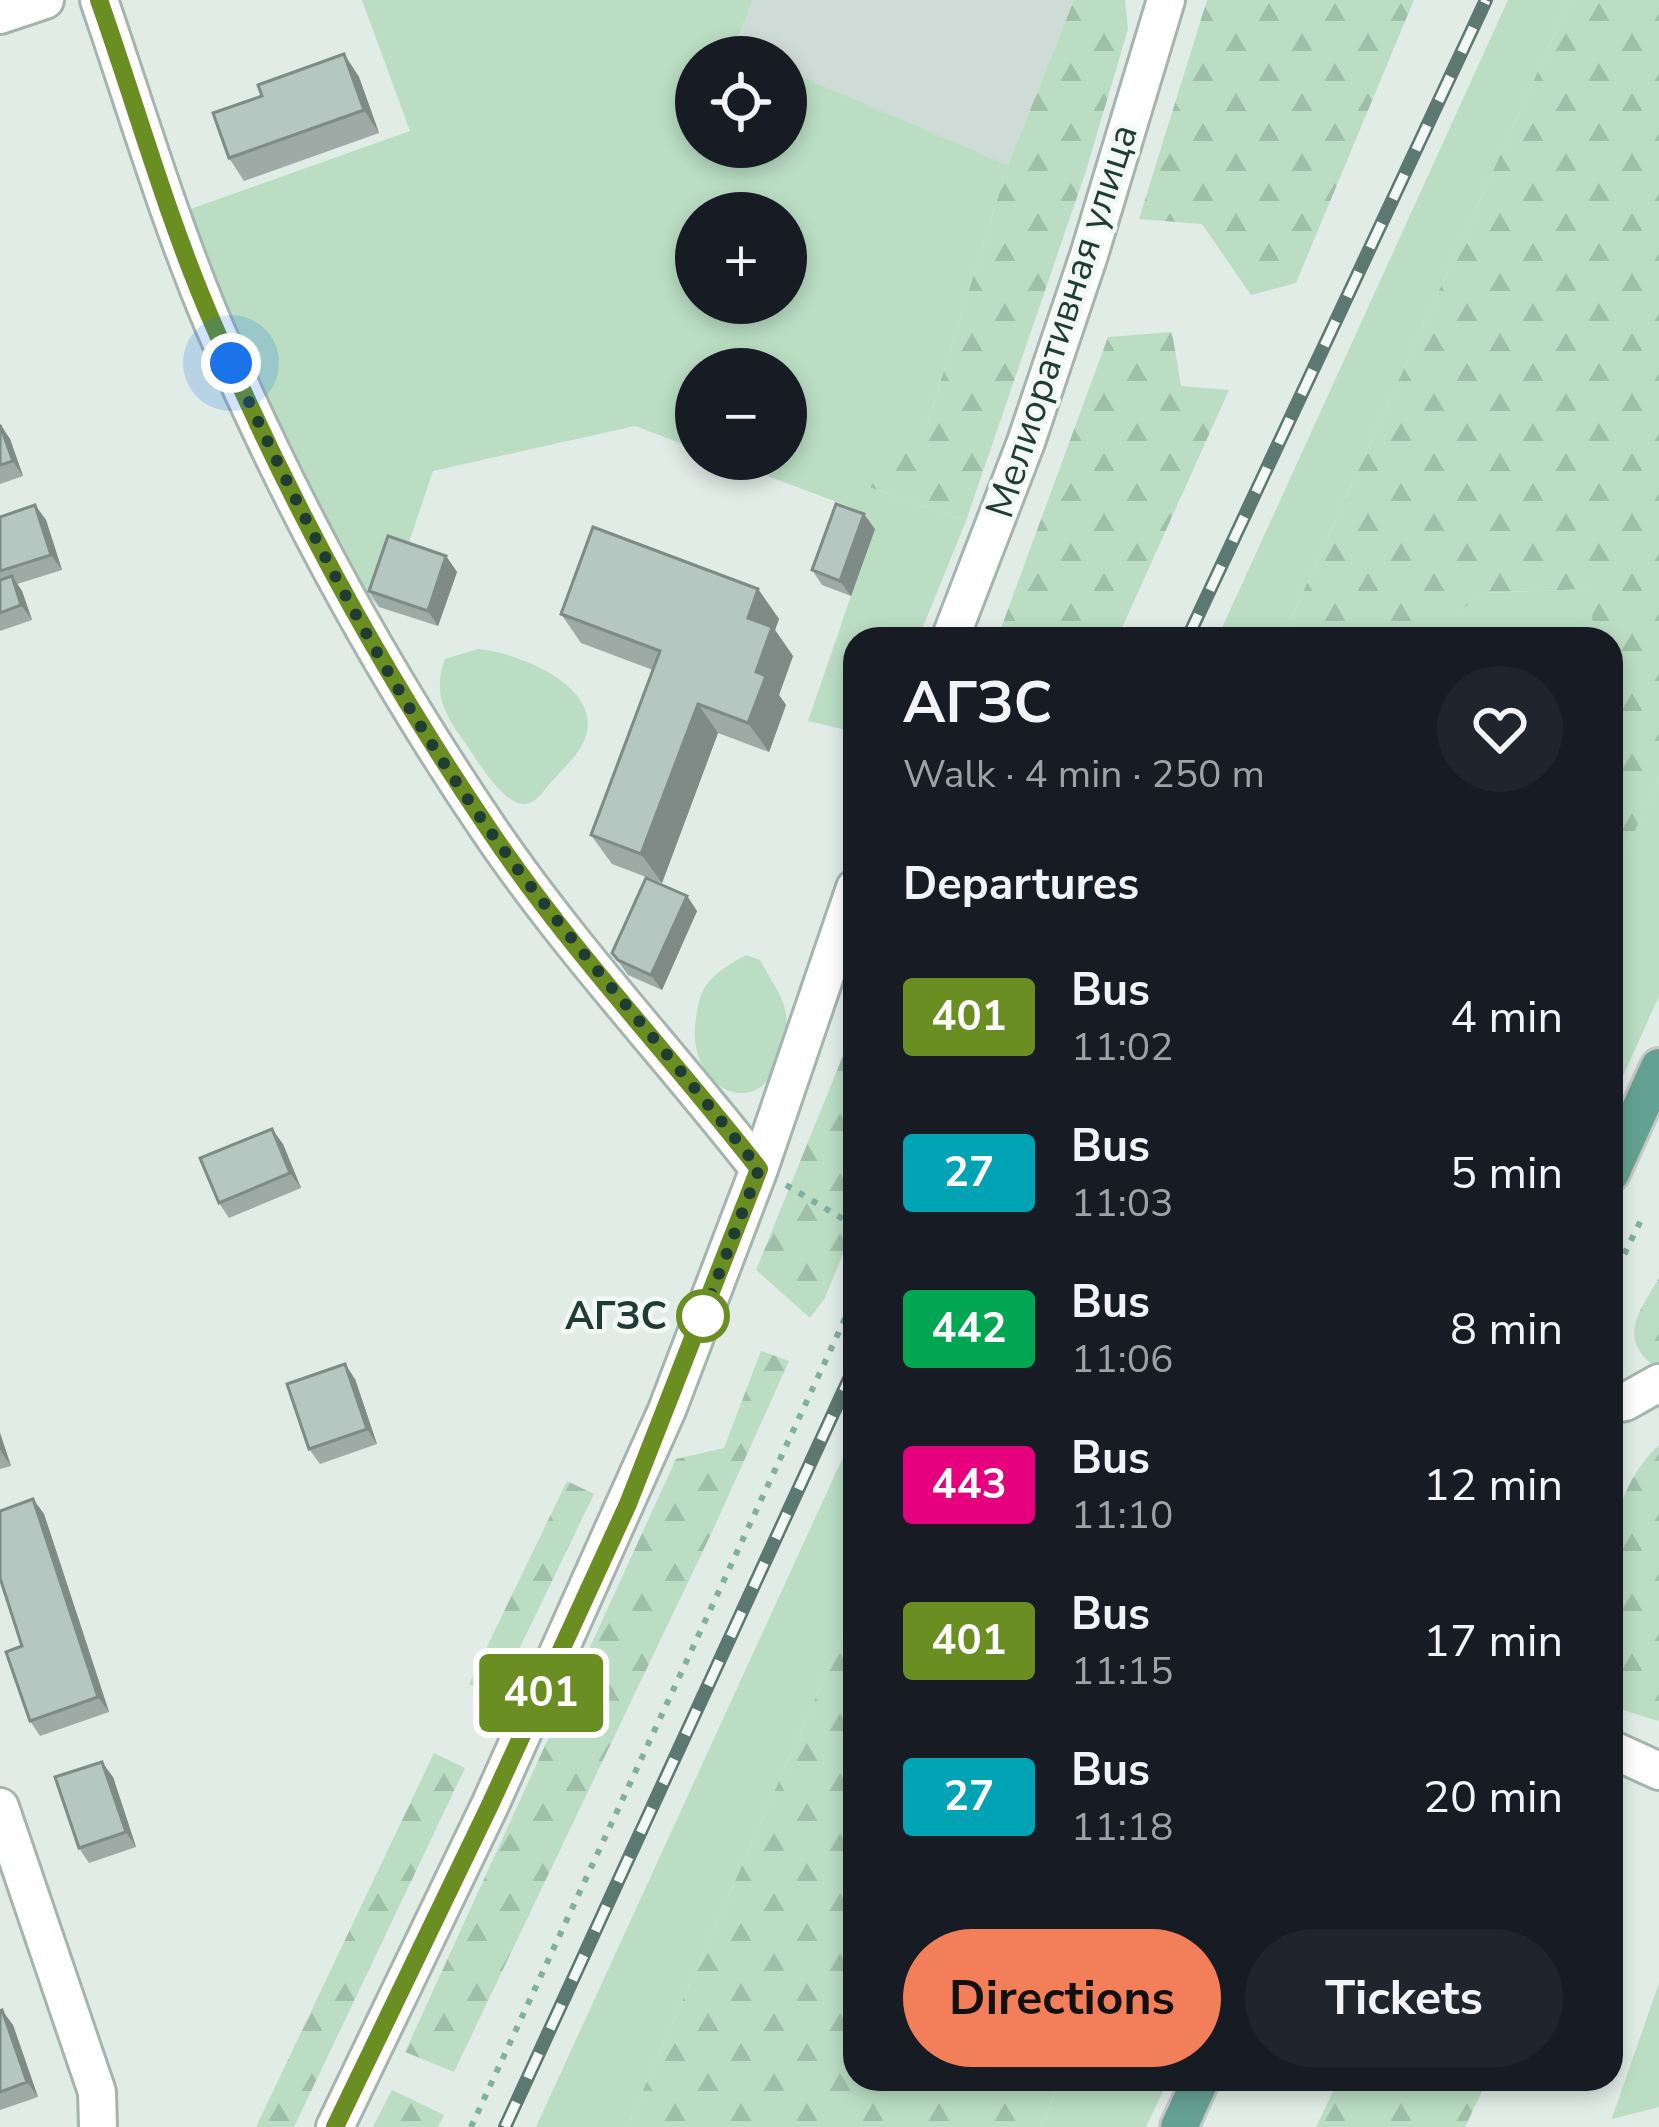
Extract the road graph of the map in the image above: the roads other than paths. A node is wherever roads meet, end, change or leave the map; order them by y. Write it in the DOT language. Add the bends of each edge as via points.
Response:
graph roads {
  1 [pos="46,0"];
  2 [pos="99,0"];
  3 [pos="1166,0"];
  4 [pos="0,15"];
  5 [pos="955,627"];
  6 [pos="843,923"];
  7 [pos="1659,1067"];
  8 [pos="1623,1146"];
  9 [pos="759,1169"];
  10 [pos="1659,1383"];
  11 [pos="1623,1400"];
  12 [pos="1623,1755"];
  13 [pos="1659,1772"];
  14 [pos="0,1807"];
  15 [pos="1196,2091"];
  16 [pos="98,2127"];
  17 [pos="335,2127"];
  18 [pos="1179,2127"];
  1 -- 4 [label="street"];
  2 -- 9 [label="street" via="213,324 374,646 530,886"];
  3 -- 5 [label="street, Мелиоративная улица" via="1089,255"];
  6 -- 9 [label="street"];
  7 -- 8 [label="main road"];
  9 -- 17 [label="street" via="587,1593"];
  10 -- 11 [label="street"];
  12 -- 13 [label="street"];
  14 -- 16 [label="street" via="98,2092"];
  15 -- 18 [label="main road"];
}
